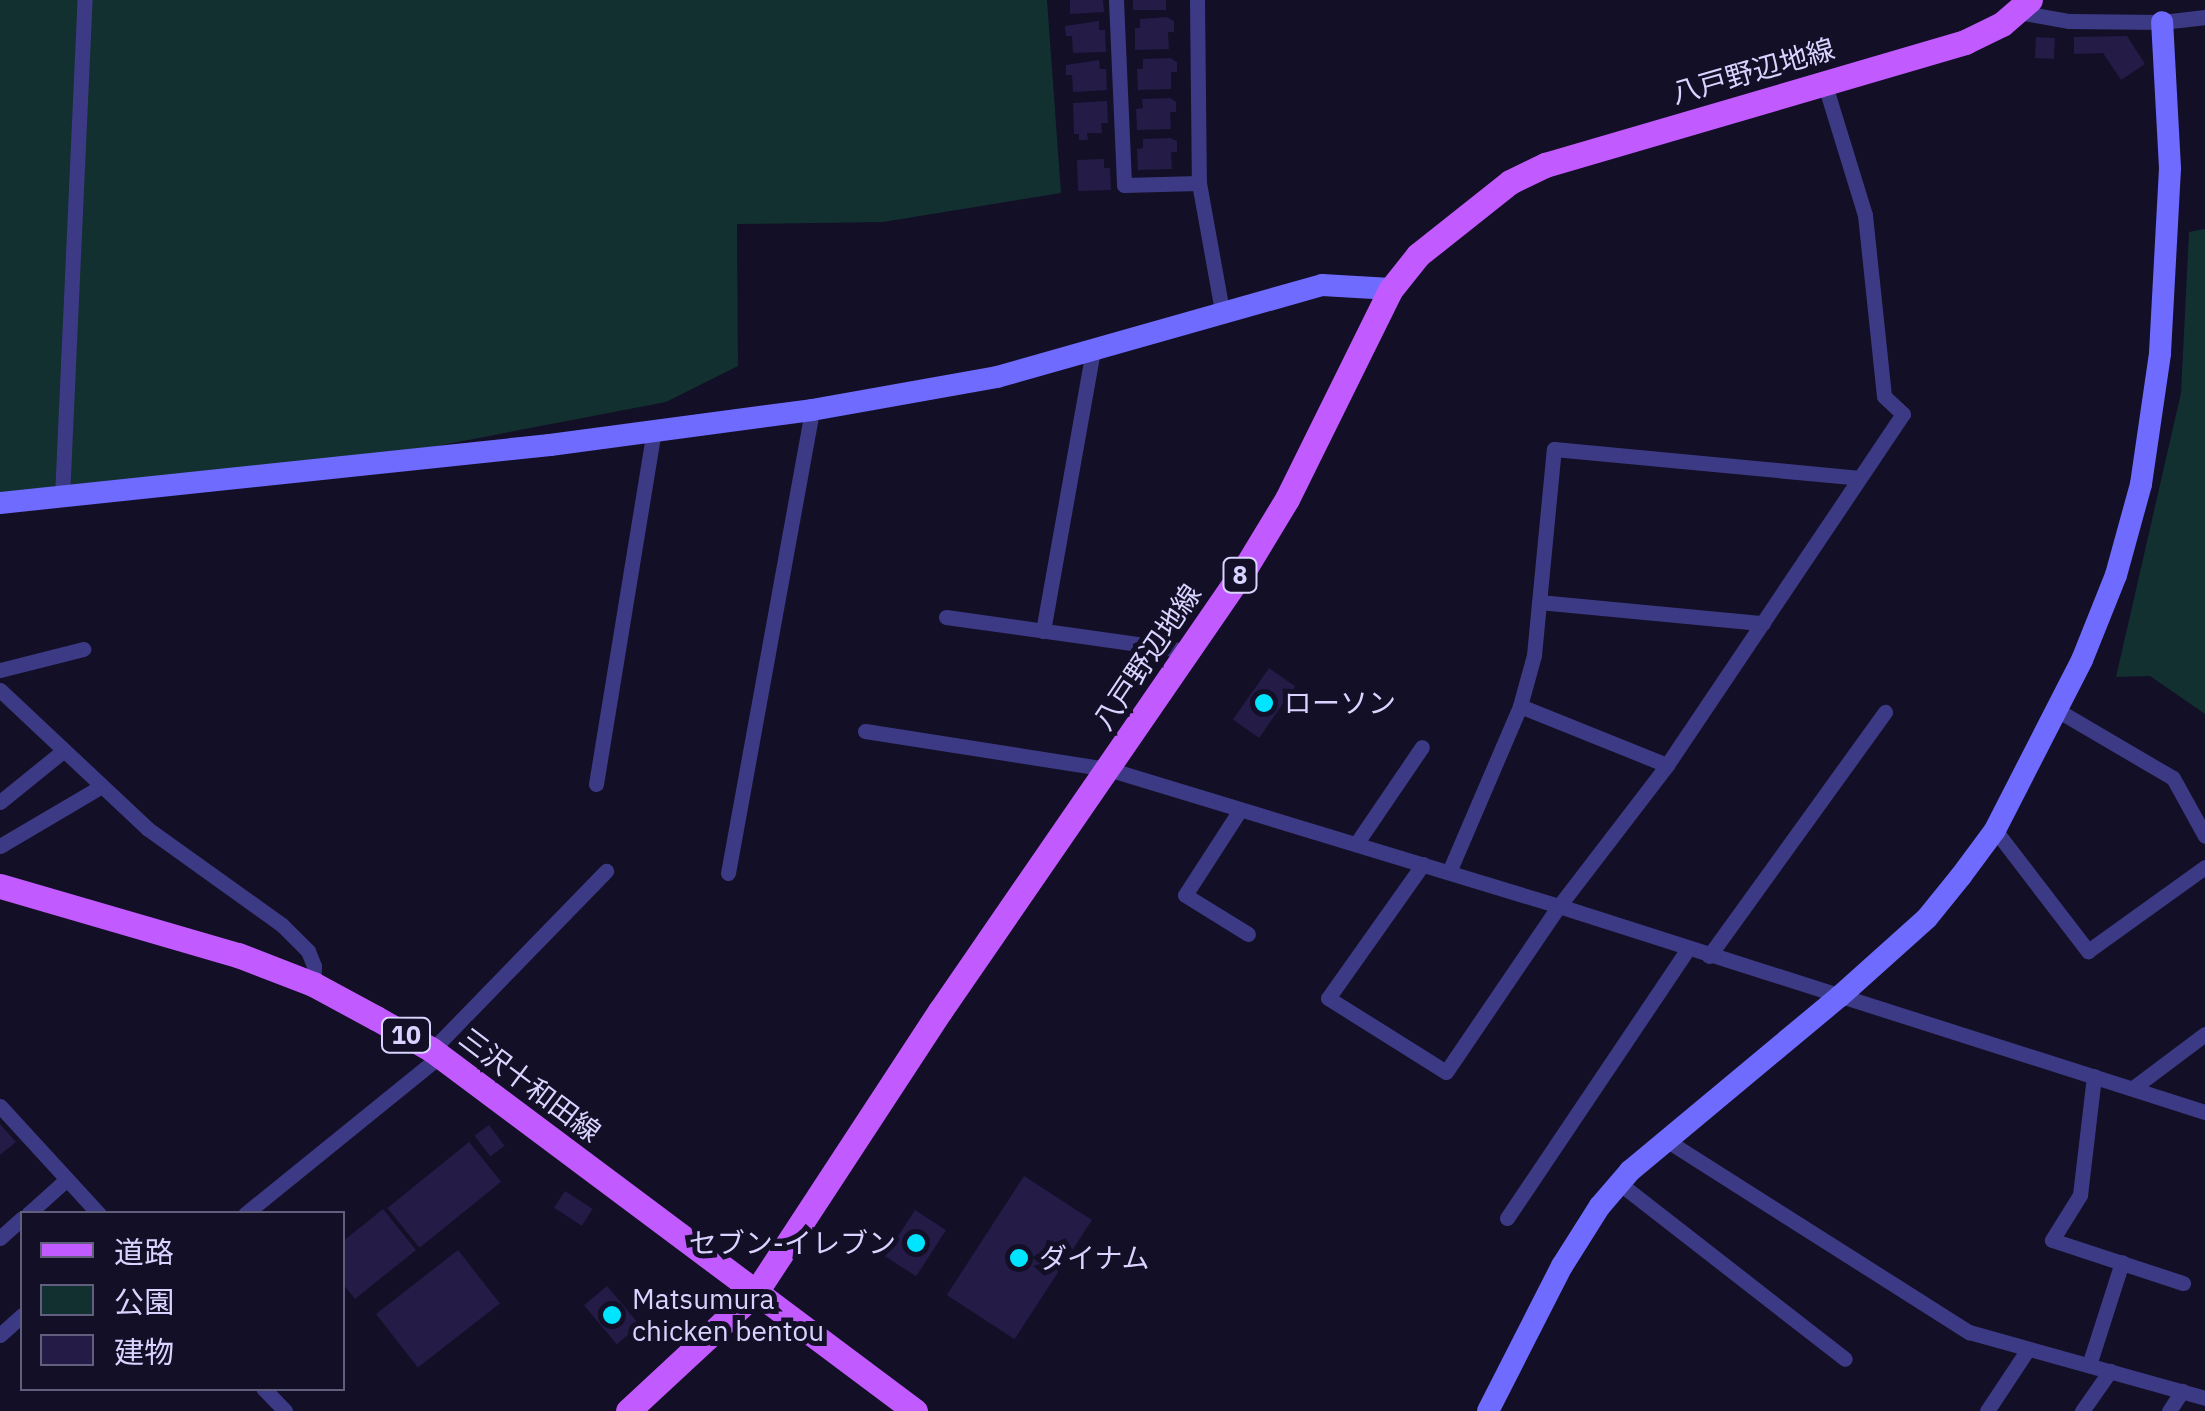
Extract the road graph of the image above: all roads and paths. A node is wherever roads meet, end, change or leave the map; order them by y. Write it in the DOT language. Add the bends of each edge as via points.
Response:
graph roads {
  1 [pos="85,0"];
  2 [pos="1116,0"];
  3 [pos="1197,0"];
  4 [pos="2024,6"];
  5 [pos="2205,17"];
  6 [pos="2162,22"];
  7 [pos="1824,82"];
  8 [pos="1199,183"];
  9 [pos="1391,289"];
  10 [pos="1222,316"];
  11 [pos="1093,351"];
  12 [pos="812,410"];
  13 [pos="654,431"];
  14 [pos="1860,478"];
  15 [pos="62,497"];
  16 [pos="0,503"];
  17 [pos="1539,602"];
  18 [pos="946,618"];
  19 [pos="1762,623"];
  20 [pos="1043,631"];
  21 [pos="82,649"];
  22 [pos="1186,651"];
  23 [pos="0,670"];
  24 [pos="0,690"];
  25 [pos="1520,706"];
  26 [pos="2057,710"];
  27 [pos="1885,712"];
  28 [pos="865,731"];
  29 [pos="1422,747"];
  30 [pos="63,750"];
  31 [pos="1667,765"];
  32 [pos="1108,768"];
  33 [pos="596,784"];
  34 [pos="100,787"];
  35 [pos="0,802"];
  36 [pos="1240,810"];
  37 [pos="1995,830"];
  38 [pos="2205,836"];
  39 [pos="1356,844"];
  40 [pos="0,846"];
  41 [pos="1422,864"];
  42 [pos="2205,867"];
  43 [pos="606,871"];
  44 [pos="1449,872"];
  45 [pos="728,873"];
  46 [pos="0,886"];
  47 [pos="1559,906"];
  48 [pos="1248,934"];
  49 [pos="1686,950"];
  50 [pos="1709,956"];
  51 [pos="313,984"];
  52 [pos="1839,997"];
  53 [pos="2205,1034"];
  54 [pos="436,1053"];
  55 [pos="2094,1076"];
  56 [pos="2134,1088"];
  57 [pos="0,1106"];
  58 [pos="2205,1112"];
  59 [pos="1666,1140"];
  60 [pos="66,1178"];
  61 [pos="1619,1183"];
  62 [pos="30,1211"];
  63 [pos="96,1211"];
  64 [pos="249,1211"];
  65 [pos="1507,1218"];
  66 [pos="20,1220"];
  67 [pos="0,1238"];
  68 [pos="2122,1262"];
  69 [pos="2184,1283"];
  70 [pos="756,1292"];
  71 [pos="20,1318"];
  72 [pos="0,1335"];
  73 [pos="2028,1349"];
  74 [pos="1846,1358"];
  75 [pos="2088,1366"];
  76 [pos="2110,1371"];
  77 [pos="266,1391"];
  78 [pos="2182,1392"];
  79 [pos="2205,1398"];
  80 [pos="285,1411"];
  81 [pos="628,1411"];
  82 [pos="915,1411"];
  83 [pos="1488,1411"];
  84 [pos="1986,1411"];
  85 [pos="2082,1411"];
  86 [pos="2170,1411"];
  1 -- 15 [label="street"];
  2 -- 8 [label="street" via="1124,186"];
  3 -- 8 [label="street"];
  4 -- 6 [label="street" via="2070,20"];
  4 -- 7 [label="main road, 八戸野辺地線 / 8" via="1966,42"];
  5 -- 6 [label="street"];
  6 -- 26 [label="street" via="2168,224 2160,353 2141,484 2116,575"];
  7 -- 9 [label="main road, 八戸野辺地線 / 8" via="1545,165 1453,223"];
  7 -- 14 [label="street" via="1864,216 1884,396 1903,414"];
  8 -- 10 [label="street"];
  9 -- 10 [label="street" via="1322,285"];
  9 -- 22 [label="main road, 八戸野辺地線 / 8" via="1287,498"];
  10 -- 11 [label="street"];
  11 -- 12 [label="street" via="997,377"];
  11 -- 20 [label="street"];
  12 -- 13 [label="street"];
  12 -- 45 [label="street"];
  13 -- 15 [label="street"];
  13 -- 33 [label="street"];
  14 -- 17 [label="street" via="1554,449"];
  14 -- 19 [label="street"];
  15 -- 16 [label="street"];
  17 -- 19 [label="street"];
  17 -- 25 [label="street"];
  18 -- 20 [label="street"];
  19 -- 31 [label="street"];
  20 -- 22 [label="street"];
  21 -- 23 [label="street"];
  22 -- 32 [label="main road, 八戸野辺地線 / 8"];
  24 -- 30 [label="street"];
  25 -- 31 [label="street"];
  25 -- 44 [label="street"];
  26 -- 37 [label="street"];
  26 -- 38 [label="street" via="2173,778"];
  27 -- 50 [label="street"];
  28 -- 32 [label="street"];
  29 -- 39 [label="street"];
  30 -- 34 [label="street"];
  30 -- 35 [label="street"];
  31 -- 47 [label="street"];
  32 -- 36 [label="street"];
  32 -- 70 [label="main road, 八戸野辺地線 / 8"];
  34 -- 40 [label="street"];
  34 -- 51 [label="street" via="148,830 282,926 308,951"];
  36 -- 39 [label="street"];
  36 -- 48 [label="street" via="1185,895"];
  37 -- 42 [label="street" via="2088,951"];
  37 -- 52 [label="street" via="1927,918"];
  39 -- 41 [label="street"];
  41 -- 44 [label="street"];
  41 -- 47 [label="street" via="1328,998 1446,1072"];
  43 -- 54 [label="street"];
  44 -- 47 [label="street"];
  46 -- 51 [label="main road, 三沢十和田線 / 10" via="238,955"];
  47 -- 49 [label="street"];
  49 -- 50 [label="street"];
  49 -- 65 [label="street"];
  50 -- 52 [label="street"];
  51 -- 54 [label="main road, 三沢十和田線 / 10"];
  52 -- 55 [label="street"];
  52 -- 59 [label="street"];
  53 -- 56 [label="street"];
  54 -- 64 [label="street"];
  54 -- 70 [label="main road, 三沢十和田線 / 10"];
  55 -- 56 [label="street"];
  55 -- 68 [label="street" via="2080,1195 2052,1240"];
  56 -- 58 [label="street"];
  57 -- 60 [label="street"];
  59 -- 61 [label="street"];
  59 -- 73 [label="street" via="1969,1332"];
  60 -- 62 [label="street"];
  60 -- 63 [label="street"];
  61 -- 74 [label="street"];
  61 -- 83 [label="street" via="1562,1266"];
  66 -- 67 [label="street"];
  68 -- 69 [label="street"];
  68 -- 75 [label="street"];
  70 -- 81 [label="main road, 八戸野辺地線 / 8"];
  70 -- 82 [label="main road, 三沢十和田線 / 10"];
  71 -- 72 [label="street"];
  73 -- 75 [label="street"];
  73 -- 84 [label="street"];
  75 -- 76 [label="street"];
  76 -- 78 [label="street"];
  76 -- 85 [label="street"];
  77 -- 80 [label="street"];
  78 -- 79 [label="street"];
  78 -- 86 [label="street"];
}
